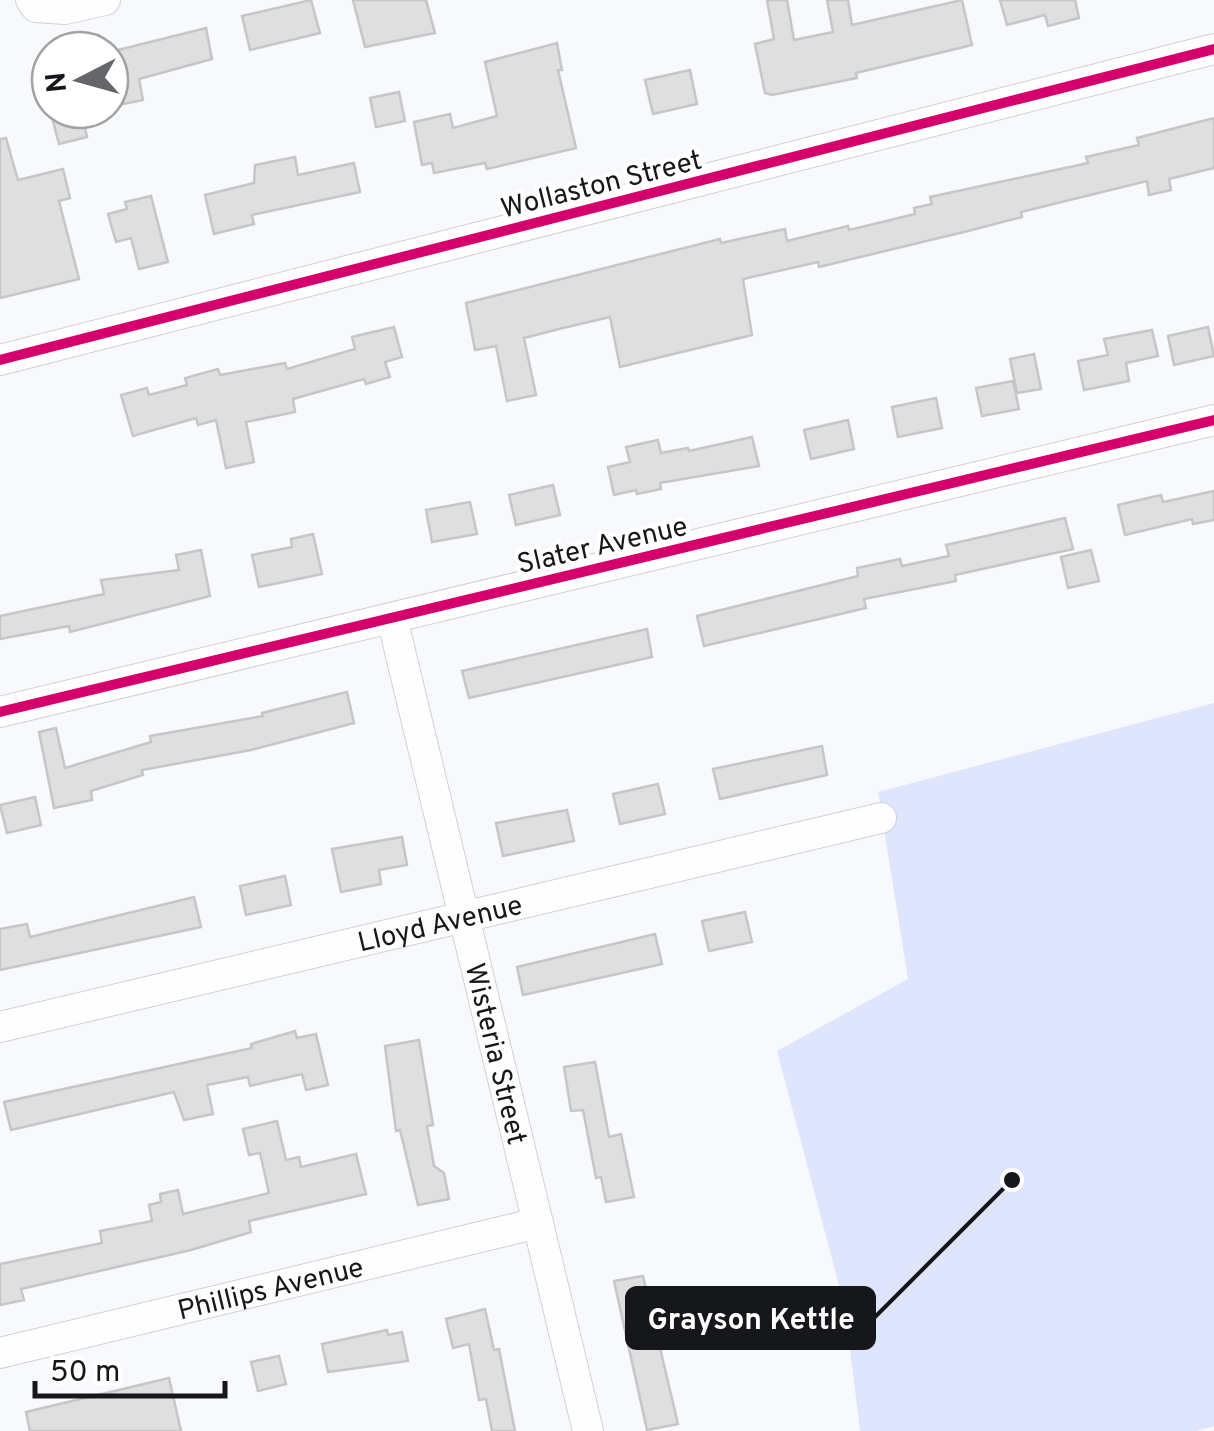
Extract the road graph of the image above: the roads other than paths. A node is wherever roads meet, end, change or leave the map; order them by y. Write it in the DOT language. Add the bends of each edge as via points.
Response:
graph roads {
  1 [pos="31,0"];
  2 [pos="105,0"];
  3 [pos="1214,49"];
  4 [pos="0,360"];
  5 [pos="1214,420"];
  6 [pos="392,618"];
  7 [pos="0,712"];
  8 [pos="881,818"];
  9 [pos="462,920"];
  10 [pos="0,1027"];
  11 [pos="538,1224"];
  12 [pos="0,1352"];
  13 [pos="588,1431"];
  1 -- 2 [label="street" via="36,7 66,9"];
  3 -- 4 [label="street, Wollaston Street"];
  5 -- 6 [label="street, Slater Avenue"];
  6 -- 7 [label="street, Slater Avenue"];
  6 -- 9 [label="street, Wisteria Street"];
  8 -- 9 [label="street, Lloyd Avenue"];
  9 -- 10 [label="street, Lloyd Avenue"];
  9 -- 11 [label="street, Wisteria Street"];
  11 -- 12 [label="street, Phillips Avenue"];
  11 -- 13 [label="street, Wisteria Street"];
}
